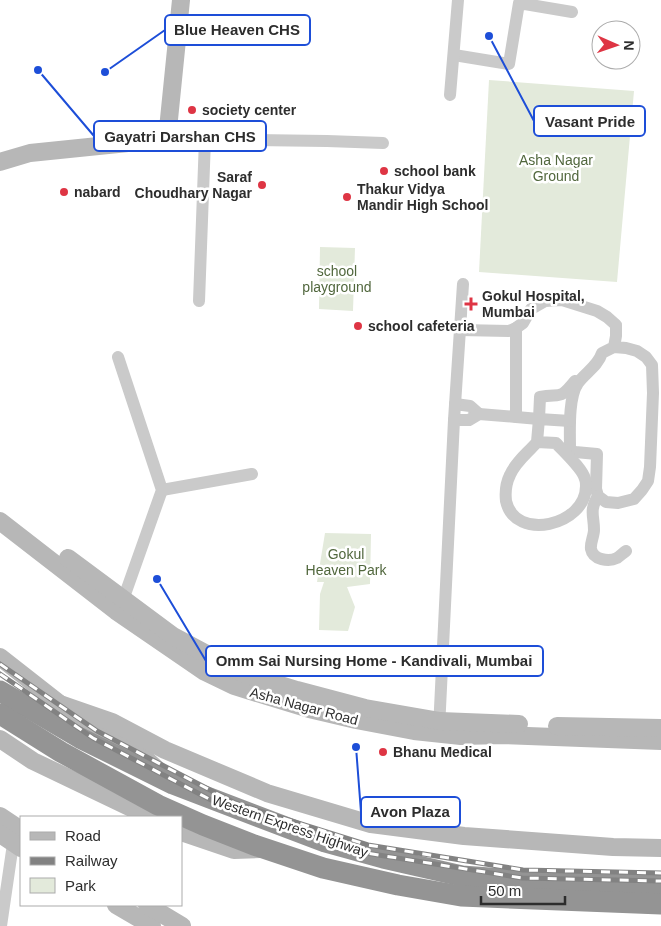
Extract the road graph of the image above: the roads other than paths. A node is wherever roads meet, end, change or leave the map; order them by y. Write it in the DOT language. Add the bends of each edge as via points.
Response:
graph roads {
  1 [pos="181,0"];
  2 [pos="458,0"];
  3 [pos="572,12"];
  4 [pos="454,55"];
  5 [pos="450,95"];
  6 [pos="167,139"];
  7 [pos="205,139"];
  8 [pos="383,143"];
  9 [pos="0,162"];
  10 [pos="463,284"];
  11 [pos="199,300"];
  12 [pos="516,328"];
  13 [pos="460,330"];
  14 [pos="614,347"];
  15 [pos="602,353"];
  16 [pos="118,357"];
  17 [pos="456,404"];
  18 [pos="479,414"];
  19 [pos="516,417"];
  20 [pos="539,419"];
  21 [pos="454,420"];
  22 [pos="570,421"];
  23 [pos="537,442"];
  24 [pos="252,474"];
  25 [pos="162,490"];
  26 [pos="598,496"];
  27 [pos="0,507"];
  28 [pos="0,521"];
  29 [pos="626,551"];
  30 [pos="120,605"];
  31 [pos="0,657"];
  32 [pos="0,691"];
  33 [pos="60,704"];
  34 [pos="0,714"];
  35 [pos="439,727"];
  36 [pos="661,728"];
  37 [pos="0,740"];
  38 [pos="661,741"];
  39 [pos="173,784"];
  40 [pos="0,816"];
  41 [pos="148,816"];
  42 [pos="182,832"];
  43 [pos="14,836"];
  44 [pos="661,848"];
  45 [pos="266,849"];
  46 [pos="661,884"];
  47 [pos="661,904"];
  48 [pos="118,906"];
  49 [pos="148,906"];
  50 [pos="159,923"];
  51 [pos="1,926"];
  52 [pos="182,926"];
  1 -- 6 [label="street"];
  2 -- 4 [label="street"];
  3 -- 4 [label="street" via="519,3 508,64"];
  4 -- 5 [label="street"];
  6 -- 7 [label="street"];
  6 -- 9 [label="street" via="30,153"];
  7 -- 8 [label="street"];
  7 -- 11 [label="street"];
  10 -- 13 [label="street"];
  12 -- 13 [label="street" via="504,331"];
  12 -- 14 [label="street" via="531,309 545,301 562,300 597,312 616,325"];
  12 -- 19 [label="street"];
  13 -- 17 [label="street"];
  14 -- 15 [label="street"];
  14 -- 26 [label="street" via="637,352 652,365 650,467 648,481 634,498 618,503 606,502"];
  15 -- 20 [label="street" via="565,393 540,397"];
  15 -- 22 [label="street" via="600,360 574,389"];
  16 -- 25 [label="street"];
  17 -- 18 [label="street" via="470,406"];
  17 -- 21 [label="street"];
  18 -- 19 [label="street"];
  18 -- 21 [label="street" via="469,420"];
  19 -- 20 [label="street"];
  20 -- 22 [label="street"];
  20 -- 23 [label="street"];
  21 -- 35 [label="street"];
  22 -- 26 [label="street" via="570,449 597,454"];
  23 -- 23 [label="street" via="510,474 506,496 516,519 523,523 547,524 568,517 576,510 586,492 586,478 556,443"];
  24 -- 25 [label="street"];
  25 -- 30 [label="street"];
  26 -- 29 [label="street" via="593,505 593,554 607,560 616,559"];
  27 -- 30 [label="street, Asha Nagar Road"];
  28 -- 30 [label="street, Asha Nagar Road"];
  30 -- 35 [label="street, Asha Nagar Road" via="244,674"];
  31 -- 33 [label="street"];
  32 -- 39 [label="highway, Western Express Highway" via="80,738"];
  33 -- 39 [label="street" via="146,759"];
  33 -- 44 [label="street" via="112,722 165,750 267,793 371,824 464,836"];
  34 -- 45 [label="highway, Western Express Highway" via="158,805"];
  35 -- 36 [label="street, Asha Nagar Road"];
  35 -- 38 [label="street, Asha Nagar Road" via="461,736"];
  37 -- 41 [label="street" via="33,761"];
  39 -- 46 [label="highway, Western Express Highway" via="325,842 462,876 558,883"];
  40 -- 43 [label="street"];
  42 -- 45 [label="street" via="234,850"];
  43 -- 51 [label="street"];
  45 -- 47 [label="highway, Western Express Highway" via="323,868 461,896"];
  48 -- 50 [label="street"];
  49 -- 50 [label="street"];
  50 -- 52 [label="street"];
}
